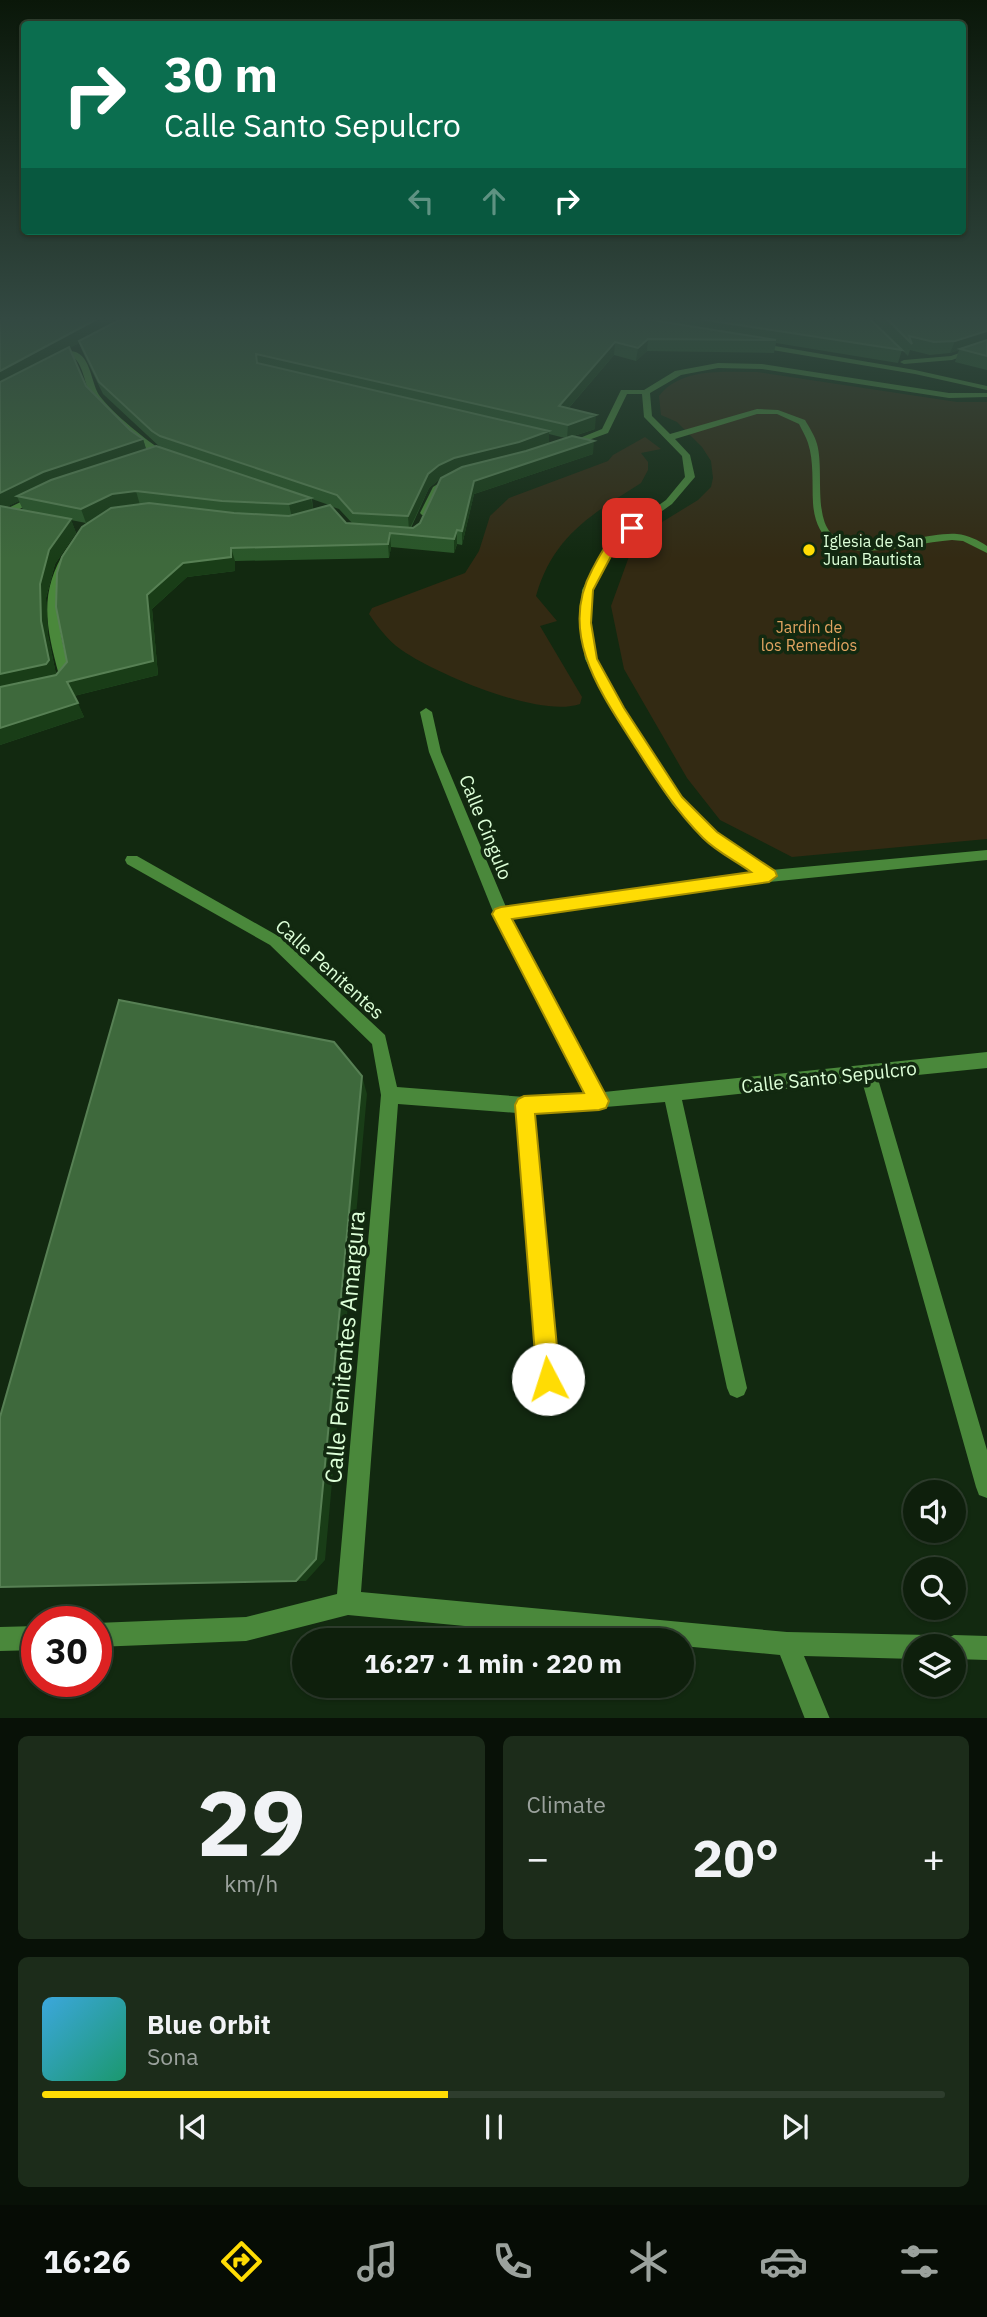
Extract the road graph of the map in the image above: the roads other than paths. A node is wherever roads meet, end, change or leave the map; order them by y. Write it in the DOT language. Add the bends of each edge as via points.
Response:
graph roads {
  1 [pos="98,398"];
  2 [pos="621,398"];
  3 [pos="646,398"];
  4 [pos="671,438"];
  5 [pos="555,445"];
  6 [pos="171,458"];
  7 [pos="458,476"];
  8 [pos="40,496"];
  9 [pos="2,515"];
  10 [pos="27,518"];
  11 [pos="419,526"];
  12 [pos="79,538"];
  13 [pos="987,550"];
  14 [pos="47,687"];
  15 [pos="426,712"];
  16 [pos="987,855"];
  17 [pos="132,860"];
  18 [pos="769,876"];
  19 [pos="501,914"];
  20 [pos="987,1060"];
  21 [pos="868,1073"];
  22 [pos="672,1093"];
  23 [pos="390,1095"];
  24 [pos="599,1101"];
  25 [pos="524,1105"];
  26 [pos="548,1379"];
  27 [pos="737,1388"];
  28 [pos="987,1487"];
  29 [pos="348,1603"];
  30 [pos="112,1634"];
  31 [pos="21,1638"];
  32 [pos="0,1639"];
  33 [pos="788,1644"];
  34 [pos="903,1646"];
  35 [pos="966,1647"];
  36 [pos="987,1648"];
  37 [pos="818,1718"];
  1 -- 6 [label="street" via="155,456"];
  2 -- 5 [label="street" via="605,431"];
  3 -- 4 [label="street" via="648,417"];
  4 -- 13 [label="street" via="743,414 791,416 802,422 813,443 819,519 828,536 859,549 950,537 973,541"];
  4 -- 18 [label="street" via="686,455 690,477 669,502 613,541 587,590 585,623 591,659 677,801 711,836"];
  7 -- 11 [label="street" via="436,489"];
  8 -- 9 [label="street"];
  9 -- 10 [label="street"];
  12 -- 14 [label="street" via="58,566 53,589 53,629 65,675 58,684"];
  15 -- 19 [label="street, Calle Cíngulo" via="435,752"];
  16 -- 18 [label="street"];
  17 -- 23 [label="street, Calle Penitentes" via="275,940 379,1040"];
  18 -- 19 [label="street"];
  19 -- 24 [label="street, Calle Cíngulo"];
  20 -- 21 [label="street, Calle Santo Sepulcro"];
  21 -- 22 [label="street, Calle Santo Sepulcro"];
  21 -- 28 [label="street"];
  22 -- 24 [label="street, Calle Santo Sepulcro"];
  22 -- 27 [label="street"];
  23 -- 25 [label="street, Calle Santo Sepulcro"];
  23 -- 29 [label="street, Calle Penitentes Amargura"];
  24 -- 25 [label="street, Calle Santo Sepulcro"];
  25 -- 26 [label="street"];
  29 -- 30 [label="street" via="246,1629"];
  29 -- 33 [label="street"];
  31 -- 32 [label="street"];
  33 -- 34 [label="street"];
  33 -- 37 [label="street"];
  35 -- 36 [label="street"];
}
